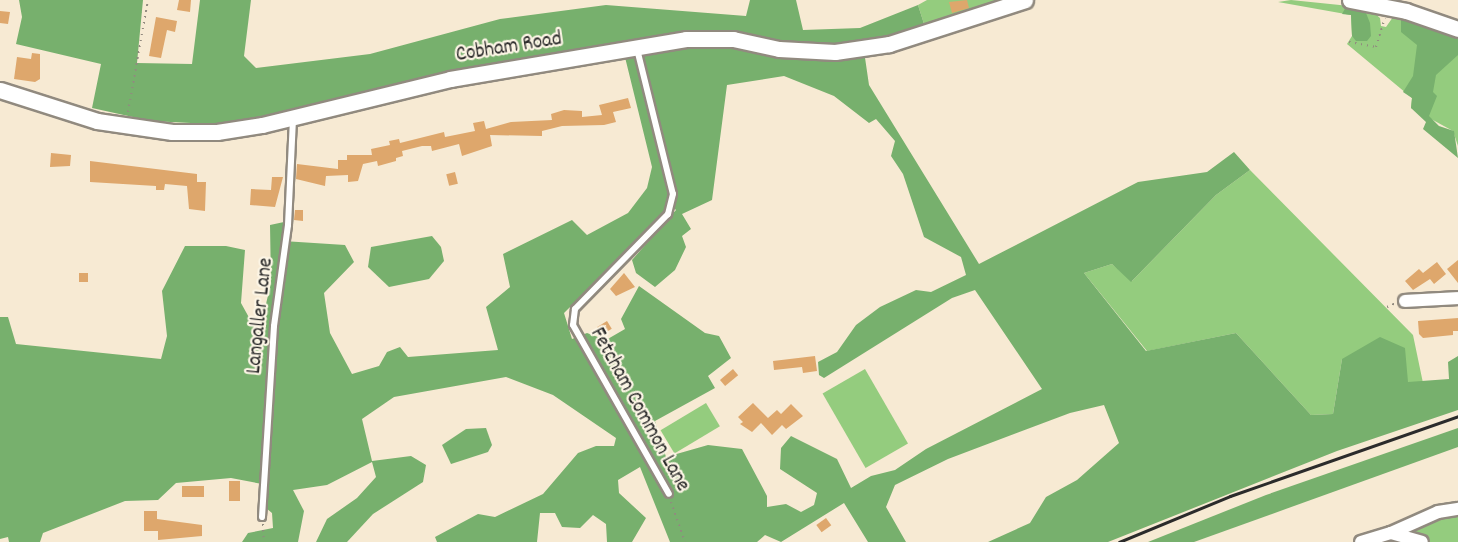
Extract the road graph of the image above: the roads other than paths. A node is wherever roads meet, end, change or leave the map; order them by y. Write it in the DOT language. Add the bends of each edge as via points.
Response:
graph roads {
  1 [pos="1025,0"];
  2 [pos="1350,0"];
  3 [pos="1458,29"];
  4 [pos="636,48"];
  5 [pos="0,90"];
  6 [pos="293,117"];
  7 [pos="1458,298"];
  8 [pos="1405,301"];
  9 [pos="669,494"];
  10 [pos="1458,509"];
  11 [pos="262,517"];
  12 [pos="1391,533"];
  13 [pos="1361,542"];
  14 [pos="1422,542"];
  1 -- 4 [label="street, Cobham Road" via="889,44 835,52 779,49 733,39 686,39"];
  2 -- 3 [label="street" via="1388,7"];
  4 -- 6 [label="street, Cobham Road" via="450,79"];
  4 -- 9 [label="lane, Fetcham Common Lane" via="673,194 668,213 575,309 573,325"];
  5 -- 6 [label="street, Cobham Road" via="63,112 172,132 217,132"];
  6 -- 11 [label="lane, Langaller Lane" via="288,225 274,326"];
  7 -- 8 [label="street"];
  10 -- 12 [label="street" via="1421,518"];
  12 -- 13 [label="street"];
  12 -- 14 [label="street"];
}
